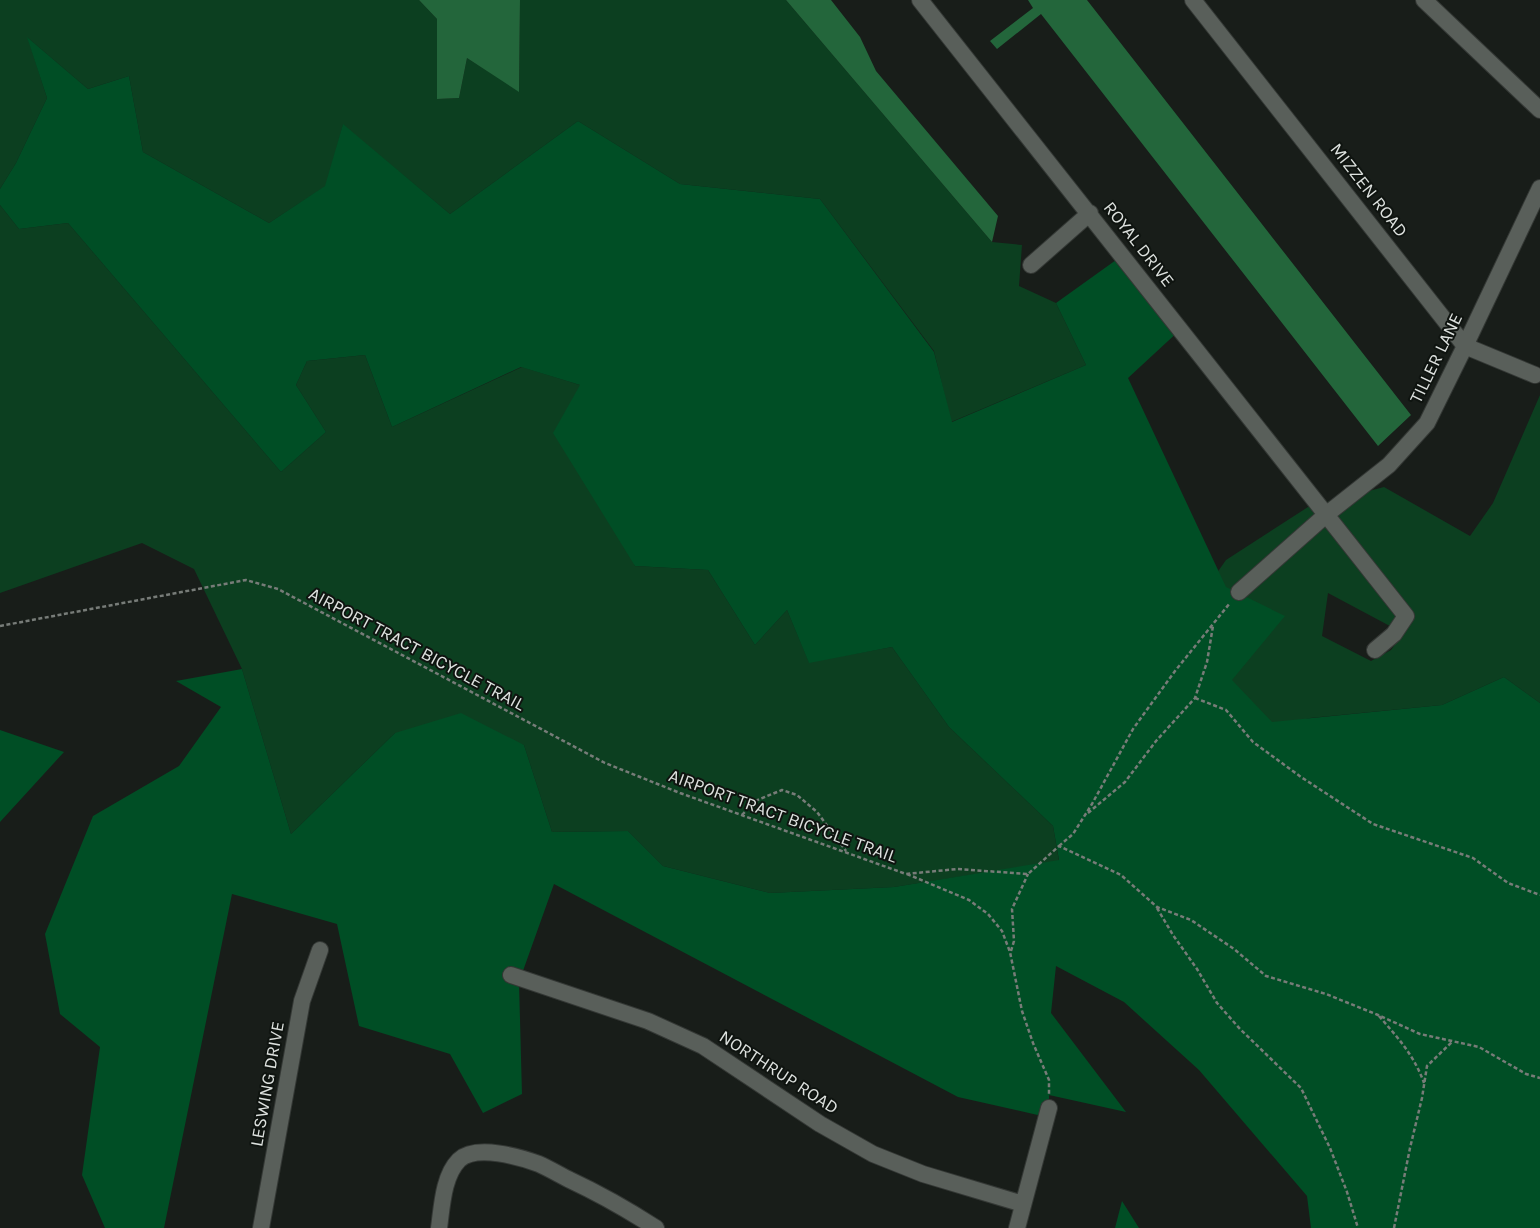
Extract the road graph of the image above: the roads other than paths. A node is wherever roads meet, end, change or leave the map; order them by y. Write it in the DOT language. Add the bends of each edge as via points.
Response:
graph roads {
  1 [pos="920,0"];
  2 [pos="1193,0"];
  3 [pos="1424,0"];
  4 [pos="1540,110"];
  5 [pos="1540,188"];
  6 [pos="1090,213"];
  7 [pos="1031,266"];
  8 [pos="1465,346"];
  9 [pos="1536,374"];
  10 [pos="1327,514"];
  11 [pos="1239,592"];
  12 [pos="1374,650"];
  13 [pos="320,950"];
  14 [pos="511,975"];
  15 [pos="1049,1108"];
  16 [pos="1023,1204"];
  17 [pos="261,1228"];
  18 [pos="438,1228"];
  19 [pos="656,1228"];
  20 [pos="1017,1228"];
  1 -- 6 [label="street, ROYAL DRIVE"];
  2 -- 8 [label="street, MIZZEN ROAD"];
  3 -- 4 [label="street"];
  5 -- 8 [label="street, TILLER LANE"];
  6 -- 7 [label="street"];
  6 -- 10 [label="street, ROYAL DRIVE"];
  8 -- 9 [label="street"];
  8 -- 10 [label="street, TILLER LANE" via="1427,423 1389,465"];
  10 -- 11 [label="street, TILLER LANE"];
  10 -- 12 [label="street" via="1406,616 1394,634"];
  13 -- 17 [label="street, LESWING DRIVE" via="302,1002"];
  14 -- 16 [label="street, NORTHRUP ROAD" via="648,1021 703,1046 820,1124 873,1154 923,1174"];
  15 -- 16 [label="street"];
  16 -- 20 [label="street"];
  18 -- 19 [label="street" via="446,1182 459,1160 470,1153 500,1153 539,1164"];
}
